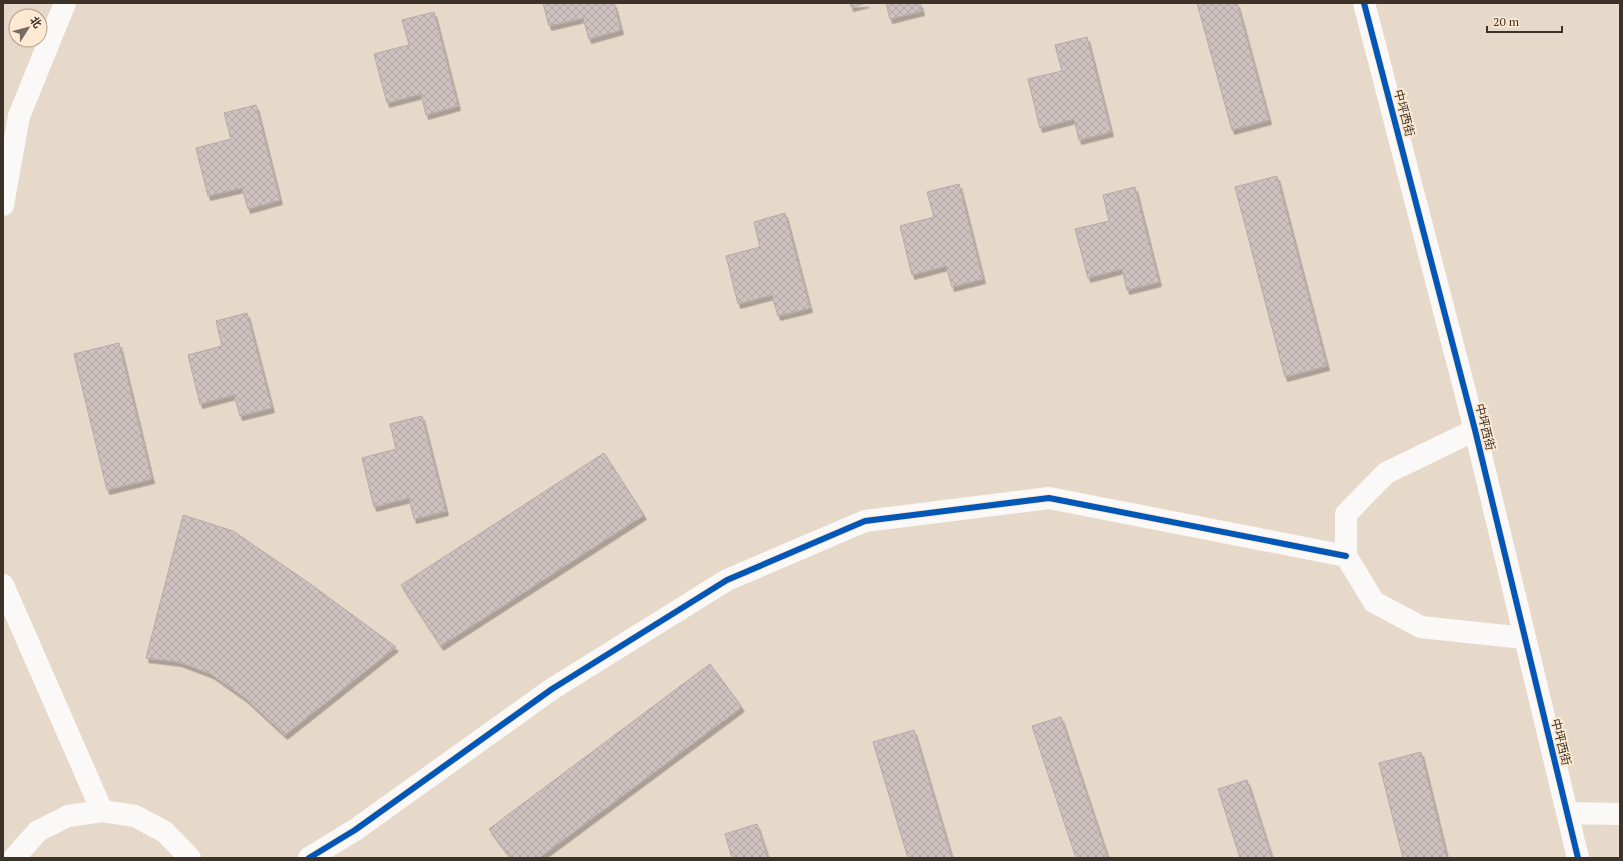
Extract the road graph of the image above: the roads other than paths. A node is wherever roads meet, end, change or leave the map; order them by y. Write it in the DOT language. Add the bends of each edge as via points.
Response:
graph roads {
  1 [pos="65,3"];
  2 [pos="1364,3"];
  3 [pos="3,205"];
  4 [pos="1475,430"];
  5 [pos="1346,556"];
  6 [pos="3,585"];
  7 [pos="1524,638"];
  8 [pos="102,811"];
  9 [pos="1567,813"];
  10 [pos="1620,814"];
  11 [pos="14,858"];
  12 [pos="190,858"];
  13 [pos="309,858"];
  14 [pos="1578,858"];
  1 -- 3 [label="street" via="19,116"];
  2 -- 4 [label="street, 中坪西街"];
  4 -- 5 [label="street" via="1386,473 1346,514"];
  4 -- 7 [label="street, 中坪西街"];
  5 -- 7 [label="street" via="1374,602 1421,627"];
  5 -- 13 [label="street" via="1049,498 865,521 727,580 552,689 355,830"];
  6 -- 8 [label="street"];
  7 -- 9 [label="street, 中坪西街"];
  8 -- 11 [label="street" via="68,816 38,832"];
  8 -- 12 [label="street" via="135,816 165,832"];
  9 -- 10 [label="street"];
  9 -- 14 [label="street, 中坪西街"];
}
